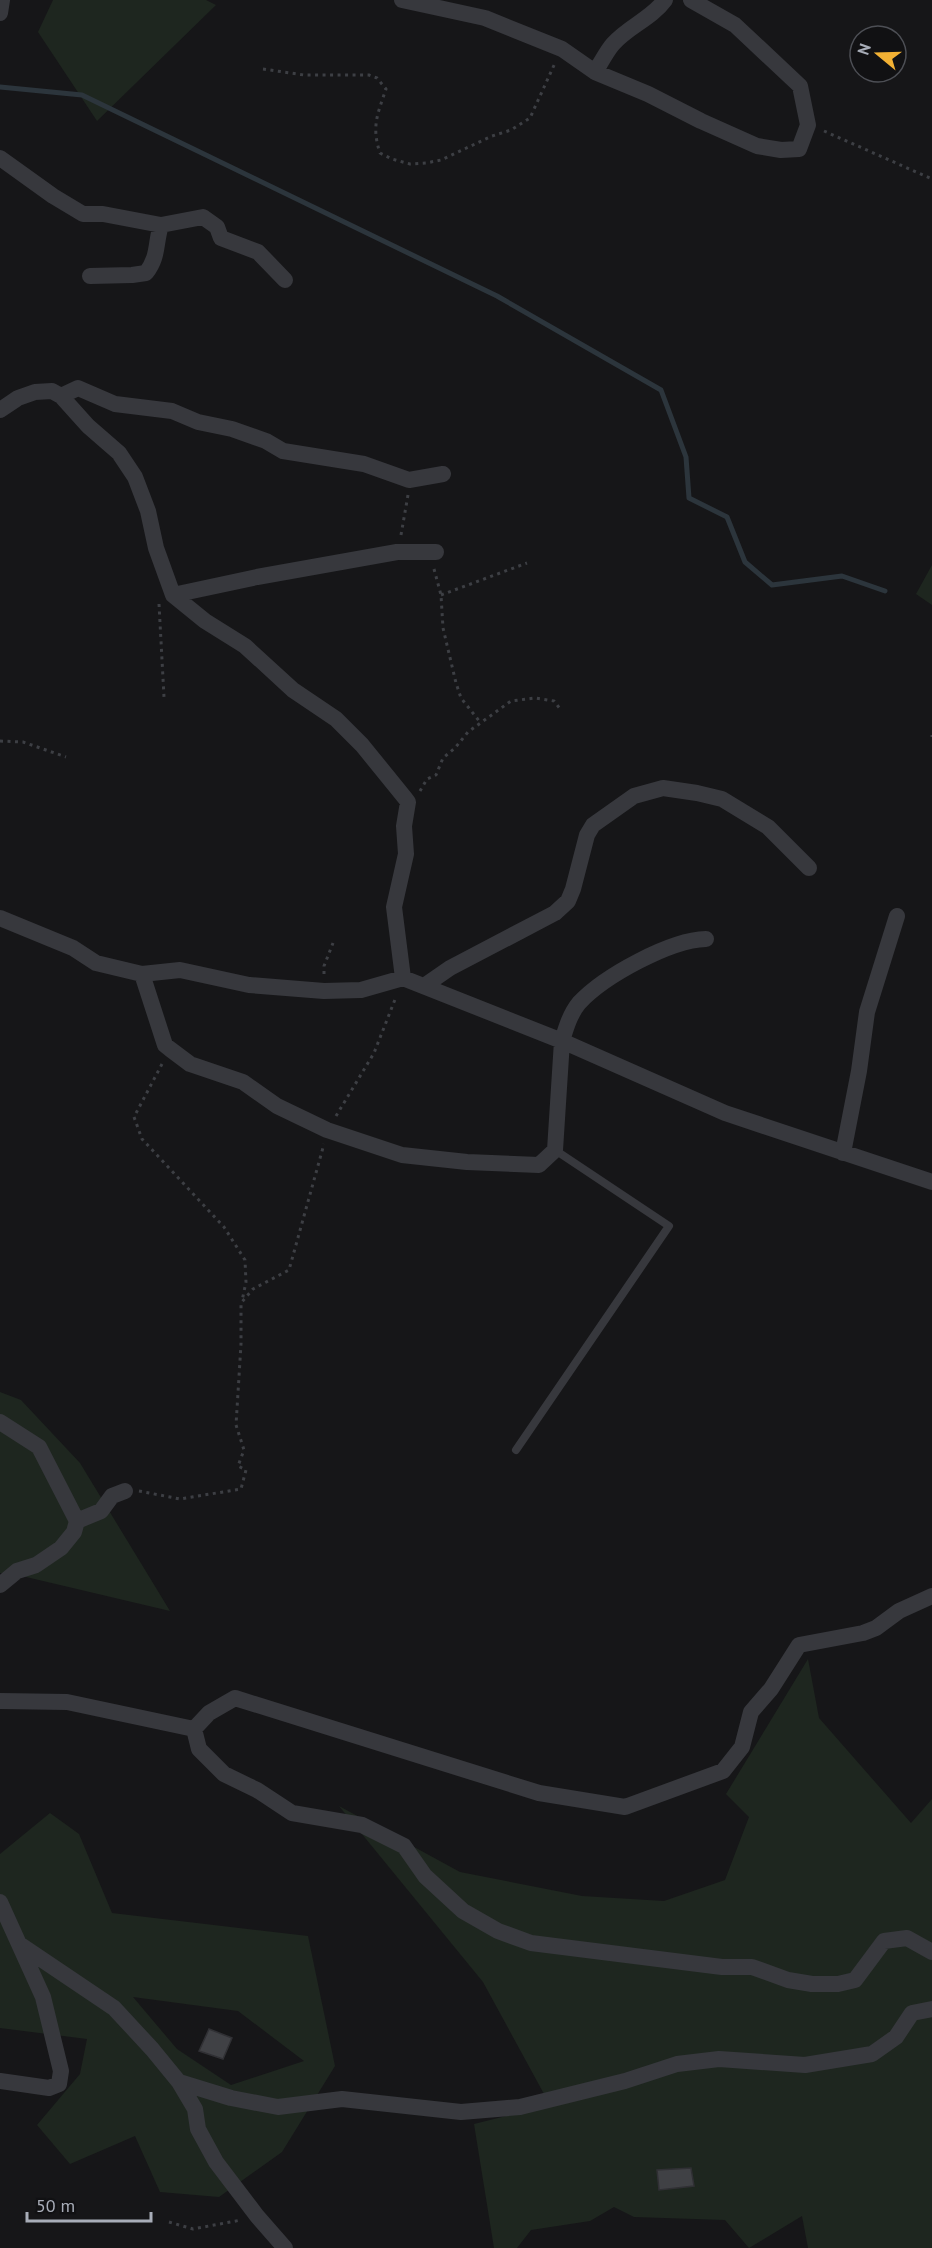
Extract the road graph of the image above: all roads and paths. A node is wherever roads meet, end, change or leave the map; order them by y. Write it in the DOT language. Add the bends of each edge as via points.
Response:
graph roads {
  1 [pos="2,0"];
  2 [pos="402,0"];
  3 [pos="665,0"];
  4 [pos="691,0"];
  5 [pos="0,13"];
  6 [pos="562,49"];
  7 [pos="263,69"];
  8 [pos="595,72"];
  9 [pos="808,125"];
  10 [pos="0,158"];
  11 [pos="932,179"];
  12 [pos="161,225"];
  13 [pos="90,276"];
  14 [pos="285,280"];
  15 [pos="61,396"];
  16 [pos="0,410"];
  17 [pos="443,474"];
  18 [pos="409,480"];
  19 [pos="397,552"];
  20 [pos="436,552"];
  21 [pos="527,563"];
  22 [pos="173,595"];
  23 [pos="441,595"];
  24 [pos="164,697"];
  25 [pos="561,710"];
  26 [pos="480,722"];
  27 [pos="0,741"];
  28 [pos="66,757"];
  29 [pos="405,798"];
  30 [pos="809,868"];
  31 [pos="897,916"];
  32 [pos="0,918"];
  33 [pos="706,939"];
  34 [pos="333,943"];
  35 [pos="142,974"];
  36 [pos="403,978"];
  37 [pos="424,986"];
  38 [pos="324,991"];
  39 [pos="562,1041"];
  40 [pos="170,1049"];
  41 [pos="327,1130"];
  42 [pos="555,1150"];
  43 [pos="843,1153"];
  44 [pos="932,1182"];
  45 [pos="241,1303"];
  46 [pos="0,1422"];
  47 [pos="516,1450"];
  48 [pos="125,1491"];
  49 [pos="77,1521"];
  50 [pos="0,1585"];
  51 [pos="932,1596"];
  52 [pos="0,1701"];
  53 [pos="194,1729"];
  54 [pos="0,1902"];
  55 [pos="19,1944"];
  56 [pos="932,1952"];
  57 [pos="932,2009"];
  58 [pos="0,2081"];
  59 [pos="178,2082"];
  60 [pos="257,2216"];
  61 [pos="169,2222"];
  62 [pos="285,2248"];
  1 -- 5 [label="street"];
  2 -- 6 [label="street" via="485,18"];
  3 -- 8 [label="street" via="614,44"];
  4 -- 9 [label="street" via="735,25 800,86"];
  6 -- 7 [label="path" via="530,118 511,130 426,164 410,164 380,153 376,118 386,89 377,78"];
  6 -- 8 [label="street"];
  8 -- 9 [label="street" via="757,146 799,149"];
  9 -- 11 [label="path"];
  10 -- 12 [label="street" via="83,214"];
  12 -- 13 [label="street" via="155,261 146,273"];
  12 -- 14 [label="street" via="203,217 217,227 221,238 258,252"];
  15 -- 16 [label="street" via="35,392"];
  15 -- 18 [label="street" via="78,388 114,404 172,411 198,422 232,429 283,451 364,464"];
  15 -- 22 [label="street" via="119,453 135,477"];
  17 -- 18 [label="street"];
  18 -- 19 [label="path"];
  19 -- 20 [label="street"];
  19 -- 22 [label="street"];
  20 -- 23 [label="path" via="433,567"];
  21 -- 23 [label="path"];
  22 -- 24 [label="path" via="159,598"];
  22 -- 29 [label="street" via="245,646 293,690 336,719"];
  23 -- 26 [label="path" via="442,628 456,683 461,698"];
  25 -- 26 [label="path" via="554,701 518,700"];
  26 -- 29 [label="path" via="443,758 436,775 427,778 418,794"];
  27 -- 28 [label="path" via="23,742"];
  29 -- 36 [label="street" via="406,854 394,907"];
  30 -- 37 [label="street" via="768,827 722,799 663,788 634,796 593,825 568,901 555,913 450,968"];
  31 -- 43 [label="street" via="867,1012"];
  32 -- 35 [label="street" via="73,948 96,963"];
  33 -- 39 [label="street" via="690,939 664,948 605,982 579,1004"];
  34 -- 38 [label="path" via="324,966"];
  35 -- 38 [label="street" via="180,970 249,985"];
  35 -- 40 [label="street" via="165,1045"];
  36 -- 37 [label="street"];
  36 -- 38 [label="street" via="361,990"];
  36 -- 41 [label="path" via="374,1053"];
  37 -- 39 [label="street"];
  39 -- 42 [label="street"];
  39 -- 43 [label="street" via="725,1113"];
  40 -- 41 [label="street" via="190,1064 243,1082 277,1106"];
  40 -- 45 [label="path" via="134,1117 142,1139 224,1227 245,1260 246,1282"];
  41 -- 42 [label="street" via="402,1155 467,1162 539,1165"];
  41 -- 45 [label="path" via="289,1270 253,1289"];
  42 -- 47 [label="lane" via="669,1226"];
  43 -- 44 [label="street"];
  45 -- 48 [label="path" via="236,1425 244,1450 238,1466 246,1470 241,1489 180,1499"];
  46 -- 49 [label="street" via="39,1447"];
  48 -- 49 [label="street" via="112,1496 101,1510"];
  49 -- 50 [label="street" via="74,1532 61,1548 36,1565 17,1571"];
  51 -- 53 [label="street" via="863,1634 799,1646 751,1712 742,1747 723,1771 625,1807 539,1793 235,1698 210,1713"];
  52 -- 53 [label="street" via="67,1702"];
  53 -- 56 [label="street" via="198,1749 224,1774 292,1813 362,1825 404,1846 425,1876 463,1911 498,1932 531,1943 722,1967 752,1967 812,1984 855,1980 884,1941 907,1938"];
  54 -- 55 [label="street"];
  55 -- 58 [label="street" via="43,1996 61,2071 59,2084 49,2088"];
  55 -- 59 [label="street" via="114,2008"];
  57 -- 59 [label="street" via="912,2013 896,2037 872,2054 805,2065 718,2059 677,2064 520,2107 461,2112 342,2098 278,2107"];
  59 -- 60 [label="street" via="195,2109 198,2129 216,2162"];
  60 -- 61 [label="path" via="193,2229"];
  60 -- 62 [label="street"];
}
